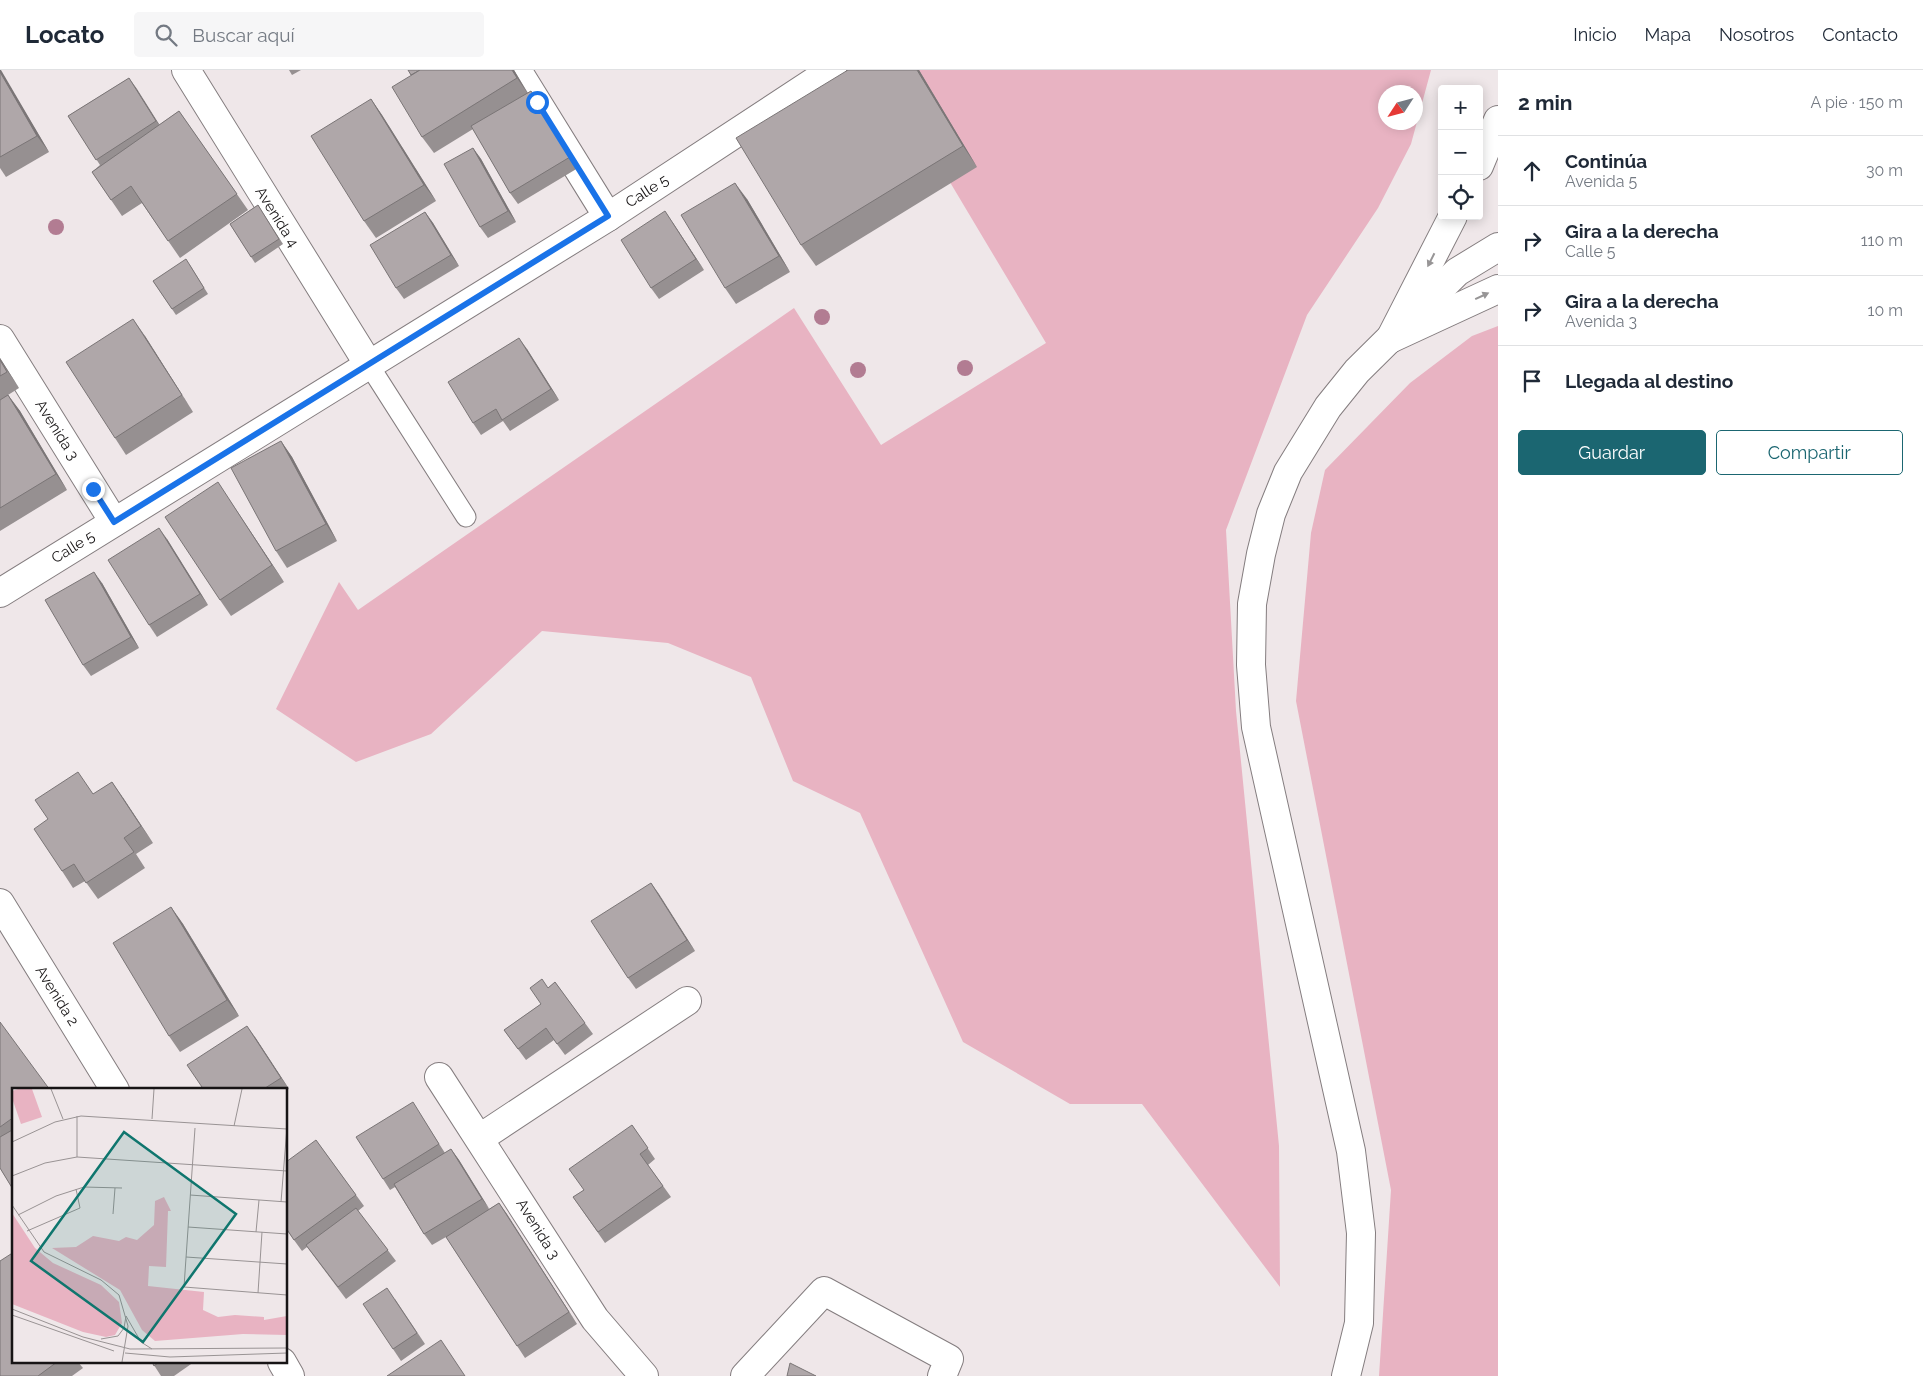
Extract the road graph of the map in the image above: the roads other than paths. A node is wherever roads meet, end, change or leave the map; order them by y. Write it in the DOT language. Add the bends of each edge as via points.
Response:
graph roads {
  1 [pos="186,70"];
  2 [pos="517,70"];
  3 [pos="832,70"];
  4 [pos="1498,120"];
  5 [pos="1483,156"];
  6 [pos="608,216"];
  7 [pos="1451,220"];
  8 [pos="1498,247"];
  9 [pos="1498,289"];
  10 [pos="1390,338"];
  11 [pos="0,339"];
  12 [pos="369,365"];
  13 [pos="466,517"];
  14 [pos="114,522"];
  15 [pos="0,593"];
  16 [pos="0,903"];
  17 [pos="687,1001"];
  18 [pos="439,1077"];
  19 [pos="114,1088"];
  20 [pos="480,1138"];
  21 [pos="283,1364"];
  22 [pos="290,1376"];
  23 [pos="644,1376"];
  24 [pos="744,1376"];
  25 [pos="942,1376"];
  26 [pos="1346,1376"];
  1 -- 12 [label="main road, Avenida 4"];
  2 -- 6 [label="main road"];
  3 -- 6 [label="main road, Calle 5"];
  4 -- 5 [label="main road"];
  6 -- 12 [label="main road, Calle 5"];
  7 -- 10 [label="main road, one-way"];
  8 -- 10 [label="main road" via="1458,272"];
  10 -- 9 [label="main road, one-way"];
  10 -- 26 [label="main road" via="1328,407 1288,472 1271,514 1252,604 1251,664 1256,727 1351,1151 1361,1233 1359,1323"];
  11 -- 14 [label="main road, Avenida 3"];
  12 -- 13 [label="lane"];
  12 -- 14 [label="main road, Calle 5"];
  14 -- 15 [label="main road, Calle 5"];
  16 -- 19 [label="main road, Avenida 2"];
  17 -- 20 [label="main road"];
  18 -- 20 [label="main road, Avenida 3"];
  20 -- 23 [label="main road, Avenida 3" via="595,1320"];
  21 -- 22 [label="main road"];
  24 -- 25 [label="main road" via="824,1292 949,1359"];
}
